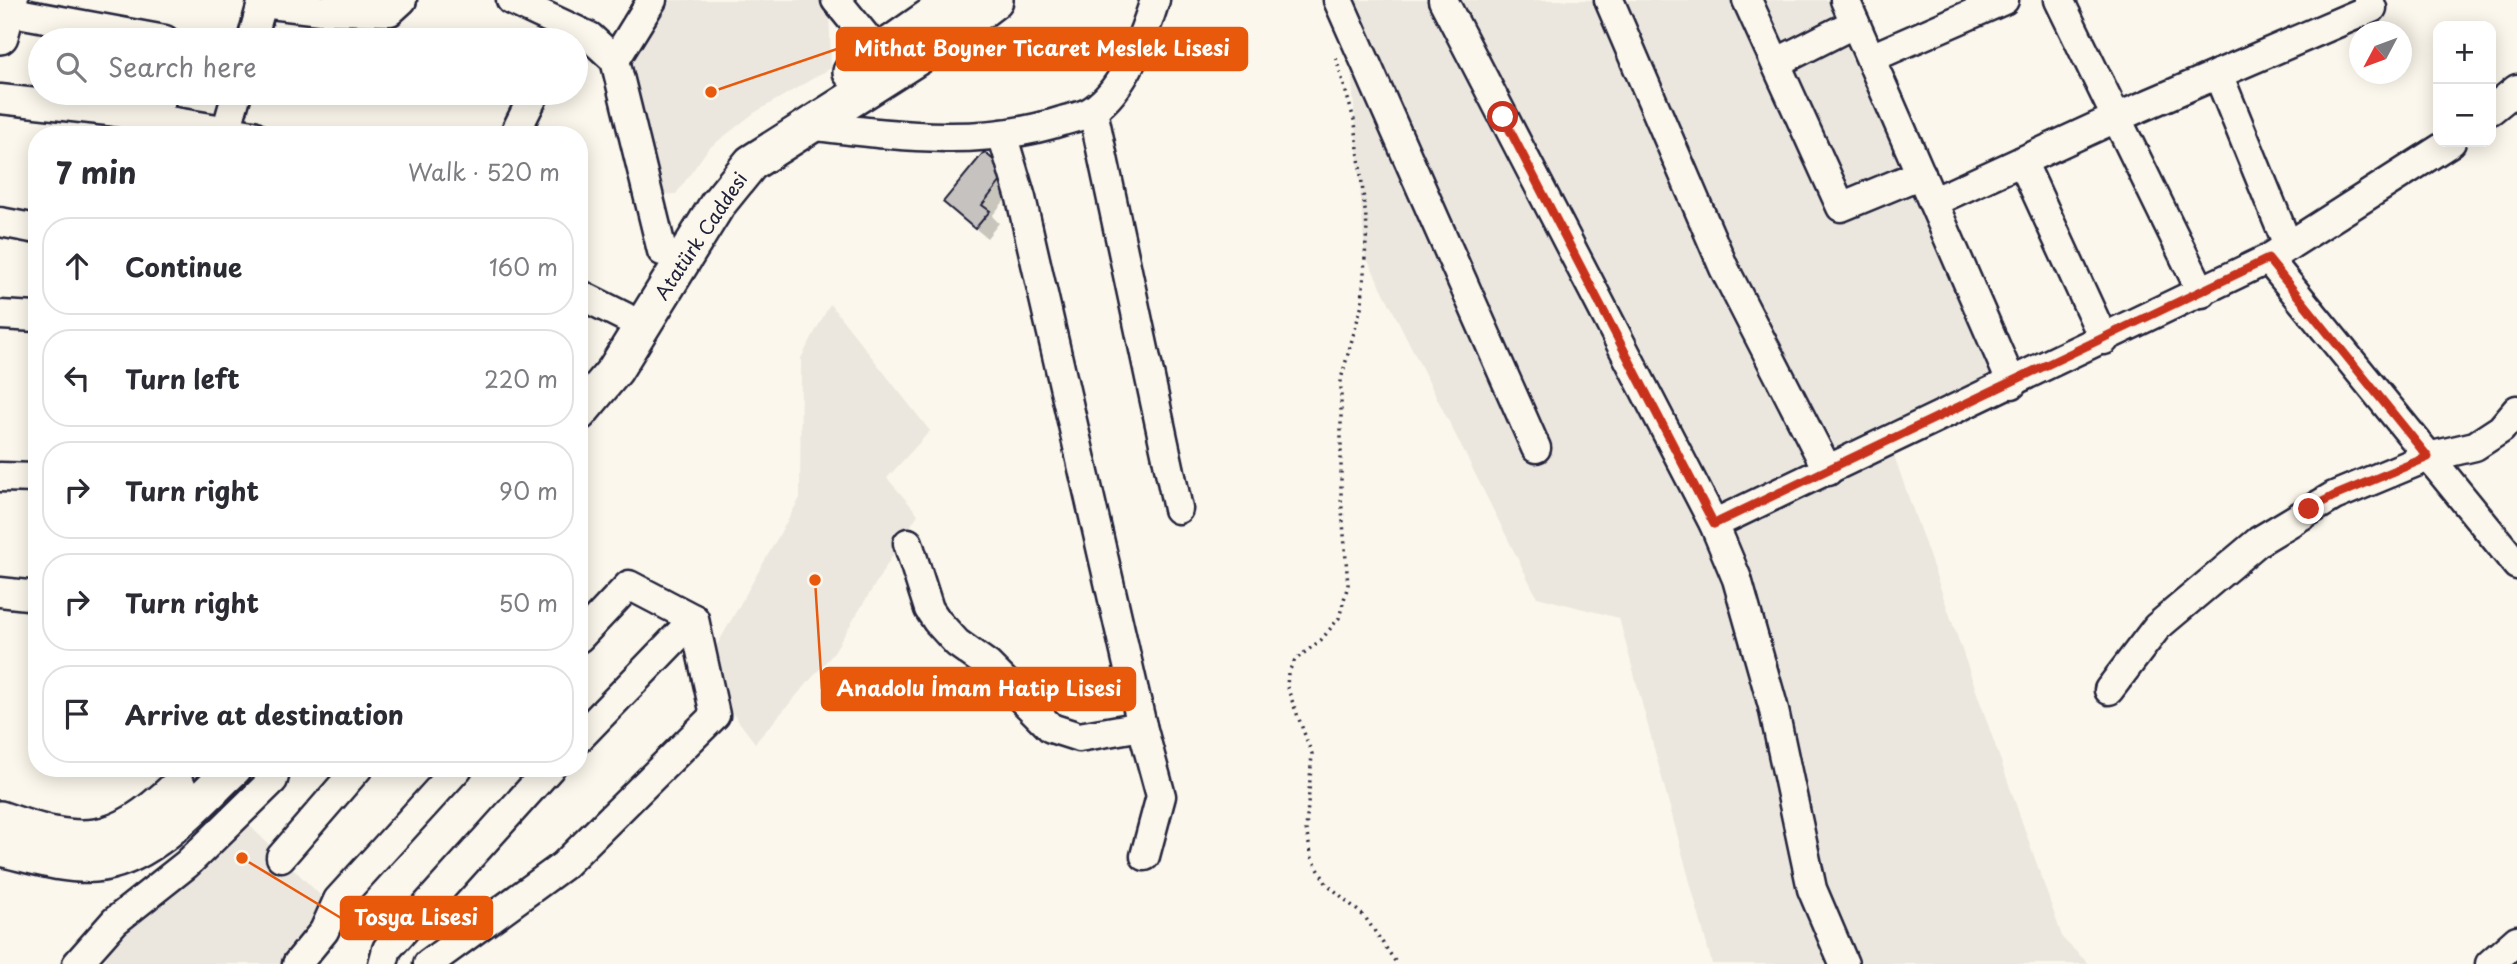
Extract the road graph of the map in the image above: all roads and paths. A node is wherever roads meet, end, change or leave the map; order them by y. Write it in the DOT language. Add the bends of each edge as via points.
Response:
graph roads {
  1 [pos="402,0"];
  2 [pos="510,0"];
  3 [pos="652,0"];
  4 [pos="836,0"];
  5 [pos="954,0"];
  6 [pos="995,0"];
  7 [pos="1155,0"];
  8 [pos="1338,0"];
  9 [pos="1443,0"];
  10 [pos="1609,0"];
  11 [pos="1747,0"];
  12 [pos="2004,0"];
  13 [pos="2059,0"];
  14 [pos="2368,0"];
  15 [pos="263,2"];
  16 [pos="1850,12"];
  17 [pos="6,16"];
  18 [pos="86,28"];
  19 [pos="255,28"];
  20 [pos="555,28"];
  21 [pos="588,37"];
  22 [pos="879,54"];
  23 [pos="1335,55"];
  24 [pos="1871,58"];
  25 [pos="615,60"];
  26 [pos="1776,63"];
  27 [pos="2218,74"];
  28 [pos="2517,89"];
  29 [pos="0,99"];
  30 [pos="236,105"];
  31 [pos="529,105"];
  32 [pos="159,106"];
  33 [pos="2496,106"];
  34 [pos="1093,111"];
  35 [pos="2118,117"];
  36 [pos="107,123"];
  37 [pos="808,125"];
  38 [pos="215,126"];
  39 [pos="235,126"];
  40 [pos="518,126"];
  41 [pos="1002,134"];
  42 [pos="2443,147"];
  43 [pos="2022,161"];
  44 [pos="1921,174"];
  45 [pos="1933,202"];
  46 [pos="0,222"];
  47 [pos="28,227"];
  48 [pos="662,251"];
  49 [pos="2278,253"];
  50 [pos="2202,293"];
  51 [pos="588,298"];
  52 [pos="0,315"];
  53 [pos="28,317"];
  54 [pos="625,317"];
  55 [pos="2104,340"];
  56 [pos="588,372"];
  57 [pos="2012,384"];
  58 [pos="588,402"];
  59 [pos="2517,410"];
  60 [pos="1536,449"];
  61 [pos="2428,457"];
  62 [pos="1828,471"];
  63 [pos="0,477"];
  64 [pos="28,478"];
  65 [pos="1178,509"];
  66 [pos="1714,524"];
  67 [pos="908,543"];
  68 [pos="2517,565"];
  69 [pos="0,592"];
  70 [pos="28,595"];
  71 [pos="694,619"];
  72 [pos="588,628"];
  73 [pos="2109,690"];
  74 [pos="1142,726"];
  75 [pos="588,729"];
  76 [pos="188,777"];
  77 [pos="224,777"];
  78 [pos="274,777"];
  79 [pos="350,777"];
  80 [pos="450,777"];
  81 [pos="542,777"];
  82 [pos="0,819"];
  83 [pos="0,848"];
  84 [pos="1145,856"];
  85 [pos="281,857"];
  86 [pos="2517,940"];
  87 [pos="77,964"];
  88 [pos="297,964"];
  89 [pos="383,964"];
  90 [pos="428,964"];
  91 [pos="1397,964"];
  92 [pos="1844,964"];
  93 [pos="2490,964"];
  1 -- 15 [label="street" via="390,11 320,10"];
  2 -- 20 [label="street"];
  3 -- 25 [label="street"];
  4 -- 22 [label="street"];
  5 -- 22 [label="main road, Atatürk Caddesi"];
  6 -- 37 [label="main road, Atatürk Caddesi" via="932,48"];
  7 -- 34 [label="street" via="1141,48"];
  8 -- 60 [label="street"];
  9 -- 66 [label="street"];
  10 -- 62 [label="street" via="1724,268"];
  11 -- 26 [label="street"];
  12 -- 24 [label="street"];
  13 -- 35 [label="street"];
  14 -- 27 [label="street" via="2372,8"];
  15 -- 19 [label="street"];
  16 -- 24 [label="street"];
  16 -- 26 [label="street"];
  17 -- 18 [label="street"];
  21 -- 25 [label="street"];
  22 -- 48 [label="main road, Atatürk Caddesi" via="734,146 710,172"];
  23 -- 91 [label="path" via="1355,123 1367,226 1362,304 1341,379 1341,497 1348,585 1339,618 1295,660 1287,687 1312,754 1306,830 1312,858 1326,883 1365,916"];
  24 -- 44 [label="street"];
  25 -- 48 [label="street"];
  26 -- 44 [label="street" via="1841,207"];
  27 -- 35 [label="street"];
  27 -- 49 [label="street"];
  28 -- 33 [label="street"];
  29 -- 36 [label="street"];
  30 -- 39 [label="street"];
  31 -- 40 [label="street"];
  32 -- 36 [label="street"];
  32 -- 38 [label="street"];
  34 -- 41 [label="street" via="1024,133"];
  34 -- 65 [label="street"];
  35 -- 43 [label="street"];
  35 -- 50 [label="street"];
  37 -- 41 [label="street" via="916,138"];
  37 -- 58 [label="main road, Atatürk Caddesi" via="773,146 735,179 615,370"];
  41 -- 74 [label="street" via="1021,198"];
  42 -- 49 [label="street"];
  43 -- 45 [label="street"];
  43 -- 55 [label="street"];
  44 -- 45 [label="street"];
  45 -- 57 [label="street"];
  46 -- 47 [label="street"];
  48 -- 54 [label="main road, Atatürk Caddesi"];
  49 -- 50 [label="street"];
  49 -- 61 [label="street"];
  50 -- 55 [label="street"];
  51 -- 54 [label="street"];
  52 -- 53 [label="street"];
  54 -- 56 [label="main road, Atatürk Caddesi"];
  55 -- 57 [label="street"];
  57 -- 62 [label="street"];
  59 -- 61 [label="street" via="2501,429 2475,446"];
  61 -- 68 [label="street"];
  61 -- 73 [label="street" via="2334,496 2259,541 2157,627"];
  62 -- 66 [label="street"];
  63 -- 64 [label="street"];
  66 -- 92 [label="street" via="1737,579 1773,706 1812,889"];
  67 -- 74 [label="street" via="937,621 1051,728 1079,737"];
  69 -- 70 [label="street"];
  71 -- 72 [label="street" via="629,585"];
  71 -- 75 [label="street"];
  71 -- 90 [label="street" via="715,715 564,865"];
  74 -- 84 [label="street" via="1161,796"];
  76 -- 82 [label="main road" via="144,817 107,836 66,839"];
  77 -- 83 [label="main road" via="150,843 113,861 71,863"];
  78 -- 87 [label="street" via="187,864 115,921"];
  79 -- 85 [label="street"];
  80 -- 88 [label="street" via="338,900 324,931"];
  81 -- 89 [label="street" via="387,949"];
  86 -- 93 [label="street"];
}
